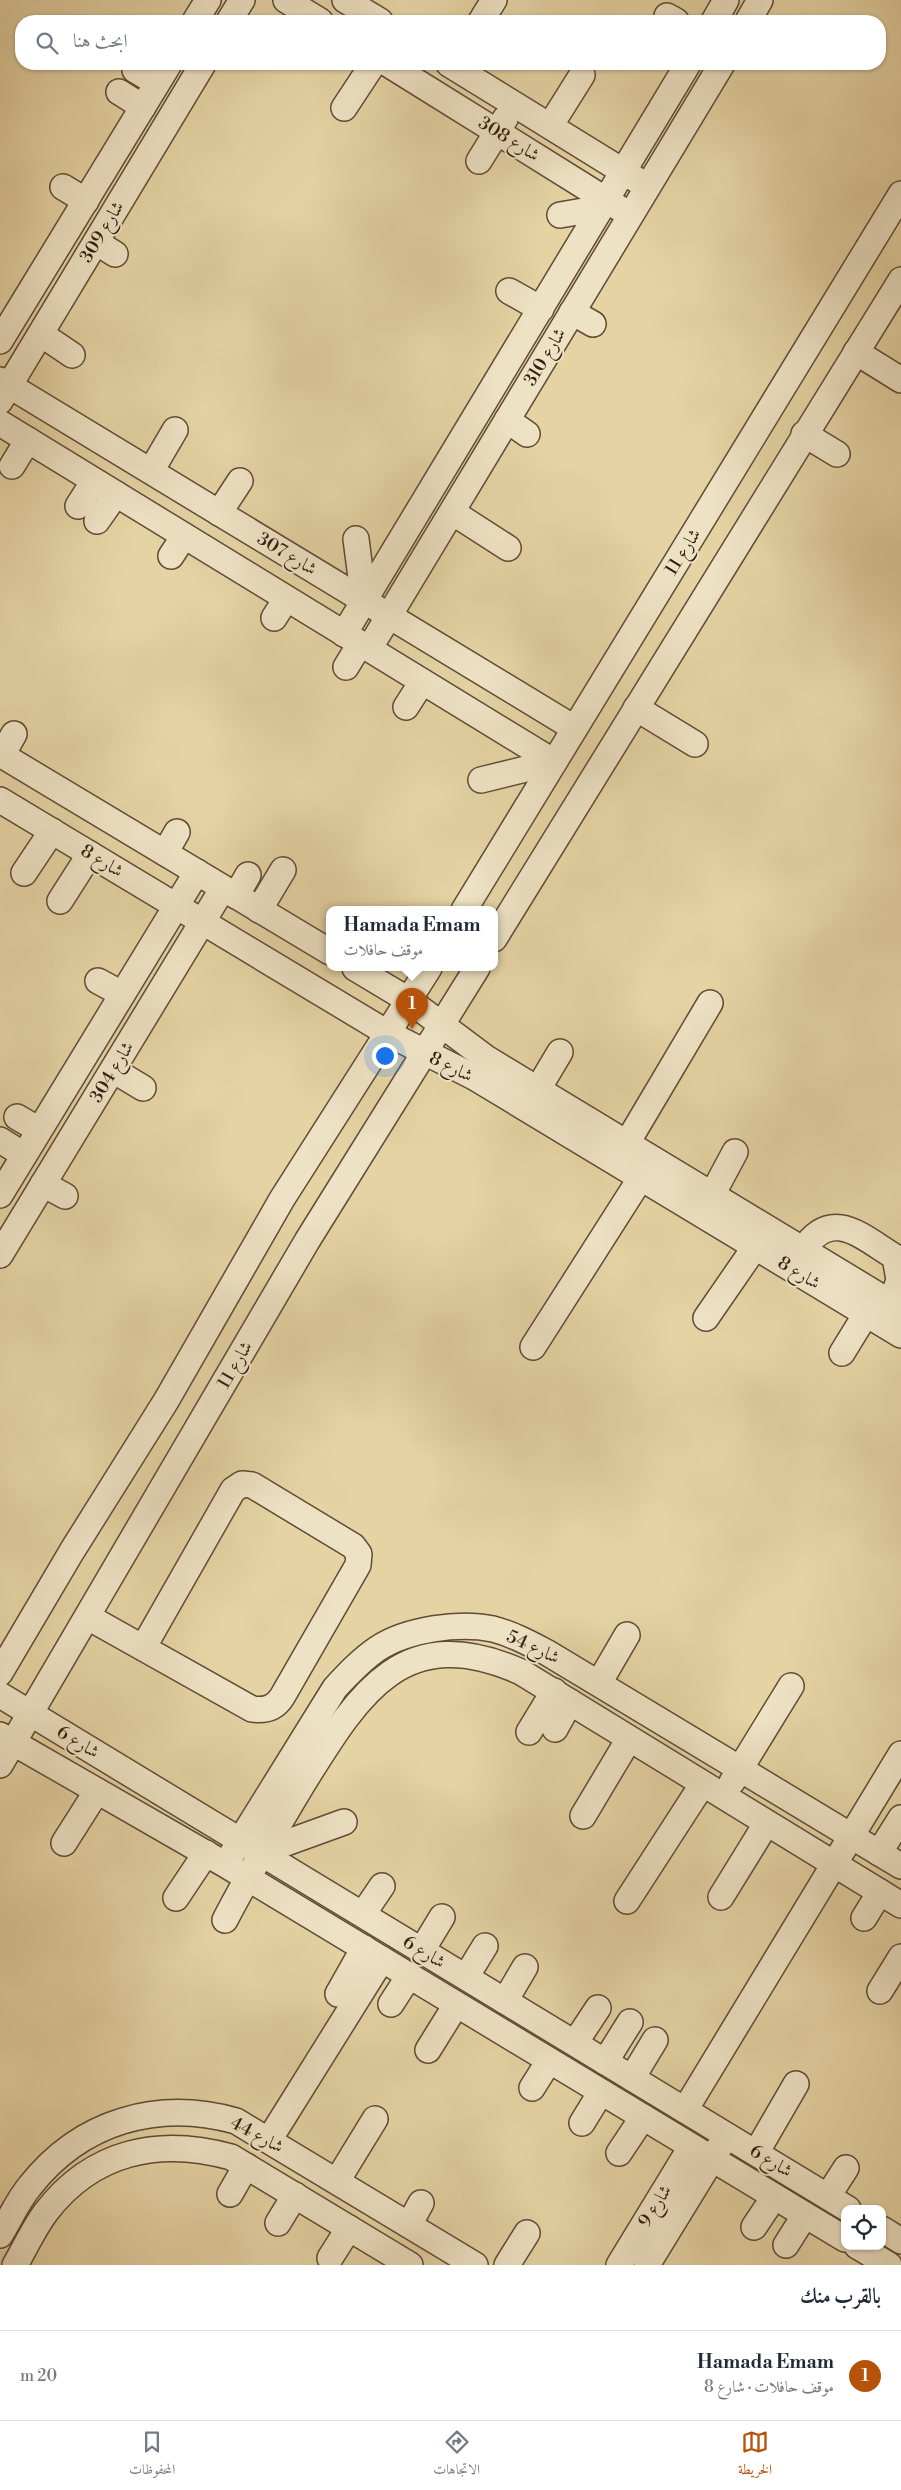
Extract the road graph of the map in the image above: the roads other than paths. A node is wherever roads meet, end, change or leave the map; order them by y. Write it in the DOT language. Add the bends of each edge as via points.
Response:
graph roads {
  1 [pos="208,0"];
  2 [pos="242,0"];
  3 [pos="286,0"];
  4 [pos="346,0"];
  5 [pos="477,0"];
  6 [pos="494,0"];
  7 [pos="726,0"];
  8 [pos="760,0"];
  9 [pos="199,15"];
  10 [pos="233,15"];
  11 [pos="310,15"];
  12 [pos="370,15"];
  13 [pos="468,15"];
  14 [pos="485,15"];
  15 [pos="717,15"];
  16 [pos="751,15"];
  17 [pos="135,70"];
  18 [pos="201,70"];
  19 [pos="370,70"];
  20 [pos="398,70"];
  21 [pos="461,70"];
  22 [pos="684,70"];
  23 [pos="718,70"];
  24 [pos="163,73"];
  25 [pos="582,75"];
  26 [pos="119,92"];
  27 [pos="514,104"];
  28 [pos="143,107"];
  29 [pos="344,108"];
  30 [pos="550,126"];
  31 [pos="497,132"];
  32 [pos="479,161"];
  33 [pos="623,171"];
  34 [pos="648,186"];
  35 [pos="63,187"];
  36 [pos="901,194"];
  37 [pos="86,201"];
  38 [pos="604,204"];
  39 [pos="560,215"];
  40 [pos="633,226"];
  41 [pos="901,280"];
  42 [pos="509,291"];
  43 [pos="541,309"];
  44 [pos="40,334"];
  45 [pos="0,341"];
  46 [pos="856,352"];
  47 [pos="72,355"];
  48 [pos="901,380"];
  49 [pos="3,389"];
  50 [pos="0,423"];
  51 [pos="175,430"];
  52 [pos="804,434"];
  53 [pos="28,440"];
  54 [pos="837,454"];
  55 [pos="127,457"];
  56 [pos="12,466"];
  57 [pos="151,471"];
  58 [pos="240,481"];
  59 [pos="105,488"];
  60 [pos="78,506"];
  61 [pos="452,512"];
  62 [pos="219,513"];
  63 [pos="97,521"];
  64 [pos="356,539"];
  65 [pos="508,548"];
  66 [pos="364,601"];
  67 [pos="389,616"];
  68 [pos="358,642"];
  69 [pos="346,667"];
  70 [pos="422,682"];
  71 [pos="406,707"];
  72 [pos="636,708"];
  73 [pos="574,728"];
  74 [pos="695,744"];
  75 [pos="6,748"];
  76 [pos="554,762"];
  77 [pos="482,780"];
  78 [pos="0,800"];
  79 [pos="52,831"];
  80 [pos="90,854"];
  81 [pos="283,870"];
  82 [pos="197,872"];
  83 [pos="24,873"];
  84 [pos="236,886"];
  85 [pos="60,901"];
  86 [pos="176,906"];
  87 [pos="466,906"];
  88 [pos="259,910"];
  89 [pos="202,922"];
  90 [pos="498,932"];
  91 [pos="326,950"];
  92 [pos="360,971"];
  93 [pos="427,971"];
  94 [pos="475,971"];
  95 [pos="98,981"];
  96 [pos="122,994"];
  97 [pos="410,1001"];
  98 [pos="710,1003"];
  99 [pos="442,1024"];
  100 [pos="389,1034"];
  101 [pos="560,1052"];
  102 [pos="424,1053"];
  103 [pos="113,1070"];
  104 [pos="144,1088"];
  105 [pos="538,1089"];
  106 [pos="17,1117"];
  107 [pos="39,1130"];
  108 [pos="0,1140"];
  109 [pos="627,1143"];
  110 [pos="735,1152"];
  111 [pos="24,1155"];
  112 [pos="647,1168"];
  113 [pos="44,1184"];
  114 [pos="0,1195"];
  115 [pos="712,1195"];
  116 [pos="65,1196"];
  117 [pos="7,1229"];
  118 [pos="755,1247"];
  119 [pos="803,1250"];
  120 [pos="0,1255"];
  121 [pos="896,1306"];
  122 [pos="866,1314"];
  123 [pos="706,1318"];
  124 [pos="901,1335"];
  125 [pos="533,1347"];
  126 [pos="842,1353"];
  127 [pos="88,1617"];
  128 [pos="627,1635"];
  129 [pos="143,1648"];
  130 [pos="0,1672"];
  131 [pos="599,1683"];
  132 [pos="791,1686"];
  133 [pos="0,1694"];
  134 [pos="562,1697"];
  135 [pos="30,1713"];
  136 [pos="555,1729"];
  137 [pos="529,1732"];
  138 [pos="7,1739"];
  139 [pos="629,1739"];
  140 [pos="901,1754"];
  141 [pos="0,1765"];
  142 [pos="741,1769"];
  143 [pos="702,1785"];
  144 [pos="97,1791"];
  145 [pos="723,1798"];
  146 [pos="582,1816"];
  147 [pos="901,1818"];
  148 [pos="344,1822"];
  149 [pos="766,1824"];
  150 [pos="851,1836"];
  151 [pos="240,1840"];
  152 [pos="64,1843"];
  153 [pos="261,1852"];
  154 [pos="879,1853"];
  155 [pos="216,1859"];
  156 [pos="834,1865"];
  157 [pos="901,1866"];
  158 [pos="247,1878"];
  159 [pos="382,1886"];
  160 [pos="880,1892"];
  161 [pos="721,1896"];
  162 [pos="176,1898"];
  163 [pos="627,1901"];
  164 [pos="901,1905"];
  165 [pos="363,1914"];
  166 [pos="442,1917"];
  167 [pos="864,1918"];
  168 [pos="225,1920"];
  169 [pos="485,1946"];
  170 [pos="422,1950"];
  171 [pos="373,1954"];
  172 [pos="901,1957"];
  173 [pos="525,1967"];
  174 [pos="409,1976"];
  175 [pos="466,1977"];
  176 [pos="880,1991"];
  177 [pos="338,1994"];
  178 [pos="505,2001"];
  179 [pos="391,2004"];
  180 [pos="456,2005"];
  181 [pos="598,2008"];
  182 [pos="630,2022"];
  183 [pos="655,2040"];
  184 [pos="575,2043"];
  185 [pos="428,2050"];
  186 [pos="549,2061"];
  187 [pos="605,2062"];
  188 [pos="632,2078"];
  189 [pos="796,2084"];
  190 [pos="532,2088"];
  191 [pos="601,2092"];
  192 [pos="685,2110"];
  193 [pos="642,2117"];
  194 [pos="375,2119"];
  195 [pos="582,2123"];
  196 [pos="727,2135"];
  197 [pos="269,2140"];
  198 [pos="756,2152"];
  199 [pos="619,2153"];
  200 [pos="702,2153"];
  201 [pos="246,2166"];
  202 [pos="846,2168"];
  203 [pos="337,2181"];
  204 [pos="230,2194"];
  205 [pos="295,2196"];
  206 [pos="774,2197"];
  207 [pos="838,2202"];
  208 [pos="421,2203"];
  209 [pos="805,2215"];
  210 [pos="278,2223"];
  211 [pos="409,2225"];
  212 [pos="754,2227"];
  213 [pos="349,2228"];
  214 [pos="527,2234"];
  215 [pos="0,2235"];
  216 [pos="841,2237"];
  217 [pos="786,2245"];
  218 [pos="438,2256"];
  219 [pos="330,2258"];
  220 [pos="396,2261"];
  221 [pos="15,2265"];
  222 [pos="475,2265"];
  223 [pos="507,2265"];
  224 [pos="618,2265"];
  225 [pos="647,2265"];
  1 -- 9 [label="street"];
  2 -- 10 [label="street"];
  3 -- 11 [label="street"];
  4 -- 12 [label="street"];
  5 -- 13 [label="street"];
  6 -- 14 [label="street"];
  7 -- 15 [label="street"];
  8 -- 16 [label="street"];
  17 -- 24 [label="street"];
  18 -- 44 [label="street, شارع 309" via="192,100 106,248"];
  19 -- 29 [label="street"];
  20 -- 31 [label="street, شارع 308"];
  21 -- 27 [label="street, شارع 308"];
  22 -- 33 [label="street, شارع 310"];
  23 -- 34 [label="street, شارع 310"];
  24 -- 28 [label="street, شارع 309"];
  25 -- 30 [label="street"];
  26 -- 28 [label="street"];
  27 -- 30 [label="street, شارع 308"];
  27 -- 31 [label="street"];
  28 -- 37 [label="street, شارع 309"];
  30 -- 33 [label="street, شارع 308"];
  31 -- 32 [label="street"];
  31 -- 38 [label="street, شارع 308"];
  33 -- 34 [label="street, شارع 308"];
  33 -- 38 [label="street, شارع 310"];
  34 -- 40 [label="street, شارع 310"];
  35 -- 37 [label="street"];
  36 -- 73 [label="street, شارع 11"];
  37 -- 45 [label="street, شارع 309"];
  38 -- 39 [label="street"];
  38 -- 40 [label="street, شارع 308"];
  38 -- 43 [label="street, شارع 310"];
  40 -- 61 [label="street, شارع 310" via="517,427"];
  41 -- 46 [label="street"];
  42 -- 43 [label="street"];
  43 -- 66 [label="street, شارع 310" via="516,331 423,483"];
  44 -- 47 [label="street"];
  44 -- 49 [label="street, شارع 309"];
  46 -- 48 [label="street"];
  46 -- 52 [label="street"];
  49 -- 55 [label="street, شارع 307"];
  50 -- 53 [label="street"];
  51 -- 57 [label="street"];
  52 -- 54 [label="street"];
  52 -- 72 [label="street"];
  53 -- 56 [label="street"];
  53 -- 59 [label="street"];
  55 -- 57 [label="street, شارع 307"];
  55 -- 59 [label="street"];
  57 -- 62 [label="street, شارع 307"];
  58 -- 62 [label="street"];
  59 -- 60 [label="street"];
  59 -- 63 [label="street"];
  59 -- 68 [label="street" via="177,546 280,608"];
  61 -- 65 [label="street"];
  61 -- 67 [label="street, شارع 310"];
  62 -- 66 [label="street, شارع 307"];
  64 -- 66 [label="street"];
  66 -- 67 [label="street, شارع 307"];
  66 -- 68 [label="street, شارع 310"];
  67 -- 68 [label="street, شارع 310"];
  67 -- 73 [label="street, شارع 307"];
  68 -- 69 [label="street"];
  68 -- 70 [label="street"];
  70 -- 71 [label="street"];
  70 -- 76 [label="street"];
  72 -- 74 [label="street"];
  72 -- 90 [label="street"];
  73 -- 76 [label="street, شارع 11"];
  75 -- 82 [label="street" via="171,842"];
  76 -- 77 [label="street"];
  76 -- 87 [label="street, شارع 11"];
  78 -- 79 [label="street, شارع 8"];
  79 -- 80 [label="street, شارع 8"];
  79 -- 83 [label="street"];
  80 -- 85 [label="street"];
  80 -- 86 [label="street, شارع 8"];
  81 -- 88 [label="street"];
  82 -- 84 [label="street"];
  82 -- 86 [label="street, شارع 304"];
  84 -- 88 [label="street"];
  84 -- 89 [label="street, شارع 304"];
  86 -- 89 [label="street, شارع 8"];
  86 -- 96 [label="street, شارع 304"];
  88 -- 91 [label="street"];
  89 -- 100 [label="street, شارع 8"];
  89 -- 103 [label="street, شارع 304" via="159,1014"];
  92 -- 97 [label="street, شارع 8"];
  93 -- 97 [label="street"];
  94 -- 99 [label="street, شارع 11"];
  95 -- 96 [label="street"];
  96 -- 107 [label="street, شارع 304"];
  97 -- 99 [label="street, شارع 8"];
  97 -- 100 [label="street"];
  98 -- 109 [label="street"];
  99 -- 102 [label="street, شارع 11"];
  99 -- 105 [label="street, شارع 8" via="486,1058"];
  100 -- 102 [label="street, شارع 8"];
  100 -- 130 [label="street" via="282,1200 166,1401"];
  101 -- 105 [label="street"];
  102 -- 112 [label="street, شارع 8"];
  102 -- 127 [label="street, شارع 11" via="307,1241"];
  103 -- 104 [label="street"];
  103 -- 113 [label="street, شارع 304"];
  105 -- 109 [label="street, شارع 8"];
  106 -- 107 [label="street"];
  107 -- 111 [label="street, شارع 304"];
  108 -- 111 [label="street"];
  109 -- 112 [label="street, شارع 8"];
  110 -- 115 [label="street"];
  111 -- 114 [label="street, شارع 304"];
  112 -- 115 [label="street, شارع 8"];
  112 -- 118 [label="street, شارع 8"];
  112 -- 125 [label="street"];
  113 -- 116 [label="street"];
  113 -- 117 [label="street, شارع 304"];
  115 -- 119 [label="street, شارع 8"];
  117 -- 120 [label="street, شارع 304"];
  118 -- 122 [label="street, شارع 8"];
  118 -- 123 [label="street"];
  119 -- 121 [label="street, شارع 8"];
  119 -- 121 [label="street" via="819,1232 843,1226 895,1257 899,1280"];
  122 -- 124 [label="street, شارع 8"];
  122 -- 126 [label="street"];
  127 -- 129 [label="street"];
  127 -- 135 [label="street, شارع 11"];
  128 -- 131 [label="street"];
  129 -- 129 [label="street" via="252,1708 266,1710 273,1707 282,1697 358,1565 359,1554 353,1546 252,1485 242,1484 233,1490"];
  131 -- 142 [label="street, شارع 54"];
  131 -- 151 [label="street, شارع 54" via="525,1641 493,1629 460,1626 432,1629 378,1648 335,1688"];
  132 -- 142 [label="street"];
  133 -- 135 [label="street, شارع 6"];
  134 -- 136 [label="street"];
  134 -- 137 [label="street"];
  134 -- 139 [label="street, شارع 54"];
  134 -- 153 [label="street, شارع 54" via="497,1662 470,1655 443,1654 415,1661 392,1672 353,1706"];
  135 -- 138 [label="street, شارع 11"];
  135 -- 151 [label="street, شارع 6"];
  138 -- 141 [label="street, شارع 11"];
  138 -- 144 [label="street, شارع 6"];
  139 -- 143 [label="street, شارع 54"];
  139 -- 146 [label="street"];
  140 -- 150 [label="street"];
  142 -- 145 [label="street"];
  142 -- 150 [label="street, شارع 54"];
  143 -- 145 [label="street, شارع 54"];
  143 -- 163 [label="street"];
  144 -- 152 [label="street"];
  144 -- 155 [label="street, شارع 6"];
  145 -- 149 [label="street, شارع 54"];
  147 -- 154 [label="street"];
  148 -- 153 [label="street"];
  149 -- 156 [label="street, شارع 54"];
  149 -- 161 [label="street"];
  150 -- 154 [label="street, شارع 54"];
  150 -- 156 [label="street"];
  151 -- 153 [label="street, شارع 6"];
  151 -- 155 [label="street, شارع 54"];
  153 -- 158 [label="street, شارع 54"];
  153 -- 165 [label="street, شارع 6"];
  154 -- 157 [label="street, شارع 54"];
  155 -- 158 [label="street, شارع 6"];
  155 -- 162 [label="street, شارع 54"];
  156 -- 160 [label="street, شارع 54"];
  156 -- 192 [label="street"];
  158 -- 168 [label="street, شارع 54"];
  158 -- 171 [label="street, شارع 6"];
  159 -- 165 [label="street"];
  160 -- 164 [label="street, شارع 54"];
  160 -- 167 [label="street"];
  165 -- 170 [label="street, شارع 6"];
  166 -- 170 [label="street"];
  169 -- 175 [label="street"];
  170 -- 175 [label="street, شارع 6"];
  171 -- 174 [label="street, شارع 6"];
  171 -- 177 [label="street"];
  171 -- 197 [label="street"];
  172 -- 176 [label="street"];
  173 -- 178 [label="street"];
  174 -- 179 [label="street"];
  174 -- 180 [label="street, شارع 6"];
  175 -- 178 [label="street, شارع 6"];
  178 -- 184 [label="street, شارع 6"];
  180 -- 185 [label="street"];
  180 -- 186 [label="street, شارع 6"];
  181 -- 184 [label="street"];
  182 -- 187 [label="street"];
  183 -- 188 [label="street"];
  184 -- 187 [label="street, شارع 6"];
  186 -- 190 [label="street"];
  186 -- 191 [label="street, شارع 6"];
  187 -- 188 [label="street, شارع 6"];
  188 -- 192 [label="street, شارع 6"];
  189 -- 198 [label="street"];
  191 -- 193 [label="street, شارع 6"];
  191 -- 195 [label="street"];
  192 -- 196 [label="street, شارع 6"];
  193 -- 199 [label="street"];
  193 -- 200 [label="street, شارع 6"];
  194 -- 203 [label="street"];
  196 -- 198 [label="street, شارع 6"];
  196 -- 200 [label="street"];
  197 -- 203 [label="street, شارع 44" via="314,2154"];
  197 -- 215 [label="street, شارع 44" via="236,2121 210,2114 171,2112 124,2120 72,2144 48,2166 29,2186"];
  198 -- 207 [label="street, شارع 6"];
  200 -- 206 [label="street, شارع 6"];
  200 -- 224 [label="street, شارع 9"];
  200 -- 225 [label="street, شارع 9"];
  201 -- 204 [label="street"];
  201 -- 205 [label="street, شارع 44"];
  201 -- 221 [label="street, شارع 44" via="231,2157 179,2147 126,2155 101,2165 61,2194 45,2213"];
  202 -- 207 [label="street"];
  203 -- 211 [label="street, شارع 44"];
  205 -- 210 [label="street"];
  205 -- 213 [label="street, شارع 44"];
  206 -- 209 [label="street, شارع 6"];
  206 -- 212 [label="street"];
  208 -- 211 [label="street"];
  209 -- 216 [label="street, شارع 6"];
  209 -- 217 [label="street"];
  211 -- 218 [label="street, شارع 44"];
  213 -- 219 [label="street"];
  213 -- 220 [label="street, شارع 44"];
  214 -- 223 [label="street"];
  218 -- 222 [label="street, شارع 44"];
}
